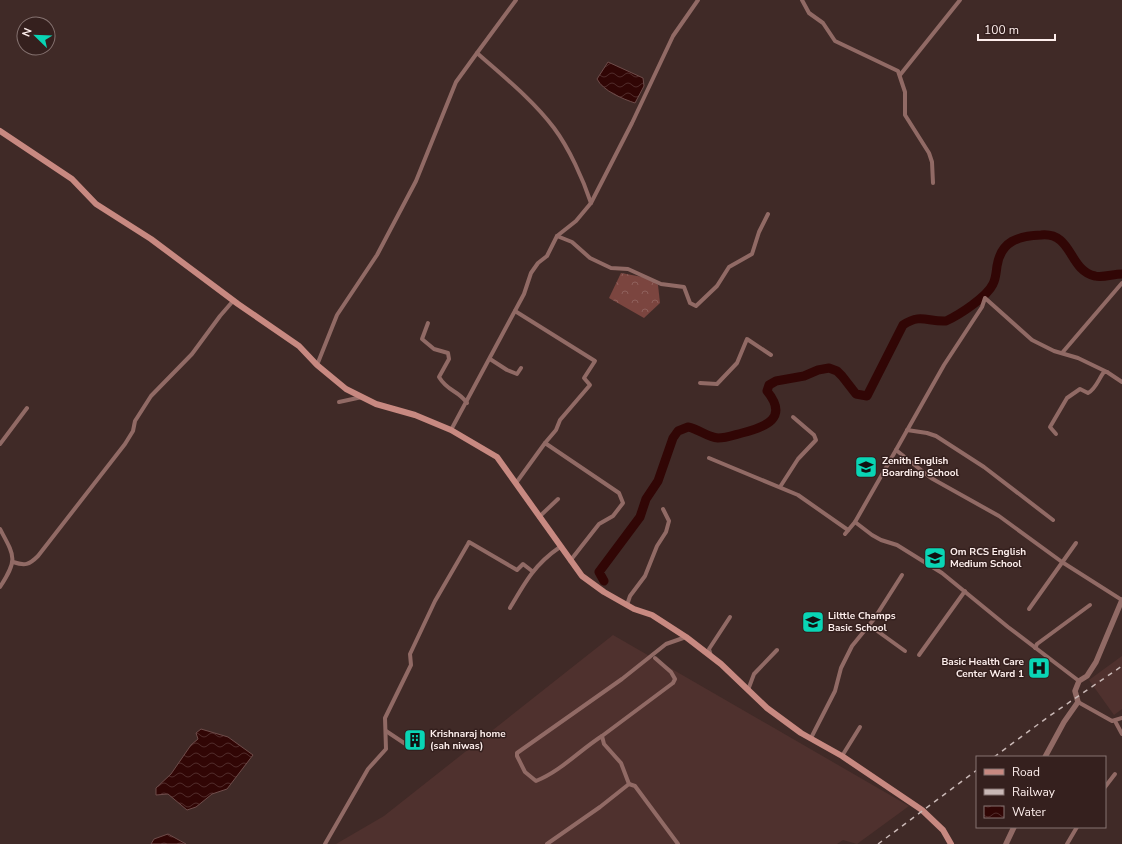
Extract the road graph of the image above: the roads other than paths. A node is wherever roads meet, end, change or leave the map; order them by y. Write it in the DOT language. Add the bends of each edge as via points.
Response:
graph roads {
  1 [pos="516,0"];
  2 [pos="698,0"];
  3 [pos="802,0"];
  4 [pos="960,0"];
  5 [pos="477,52"];
  6 [pos="900,75"];
  7 [pos="0,131"];
  8 [pos="933,183"];
  9 [pos="591,203"];
  10 [pos="768,214"];
  11 [pos="557,236"];
  12 [pos="1122,283"];
  13 [pos="233,301"];
  14 [pos="515,311"];
  15 [pos="428,323"];
  16 [pos="1062,353"];
  17 [pos="771,355"];
  18 [pos="490,359"];
  19 [pos="317,365"];
  20 [pos="521,368"];
  21 [pos="1107,372"];
  22 [pos="1122,382"];
  23 [pos="700,383"];
  24 [pos="362,397"];
  25 [pos="339,402"];
  26 [pos="467,404"];
  27 [pos="27,408"];
  28 [pos="793,417"];
  29 [pos="451,430"];
  30 [pos="907,430"];
  31 [pos="1056,434"];
  32 [pos="545,443"];
  33 [pos="0,444"];
  34 [pos="896,450"];
  35 [pos="709,458"];
  36 [pos="516,483"];
  37 [pos="780,487"];
  38 [pos="558,499"];
  39 [pos="663,510"];
  40 [pos="539,517"];
  41 [pos="1052,520"];
  42 [pos="855,522"];
  43 [pos="0,529"];
  44 [pos="848,530"];
  45 [pos="845,534"];
  46 [pos="1076,543"];
  47 [pos="560,547"];
  48 [pos="570,561"];
  49 [pos="13,562"];
  50 [pos="1062,562"];
  51 [pos="532,571"];
  52 [pos="902,575"];
  53 [pos="0,587"];
  54 [pos="965,591"];
  55 [pos="1122,600"];
  56 [pos="627,605"];
  57 [pos="1090,606"];
  58 [pos="510,608"];
  59 [pos="1029,610"];
  60 [pos="730,617"];
  61 [pos="869,625"];
  62 [pos="686,637"];
  63 [pos="1035,648"];
  64 [pos="777,650"];
  65 [pos="905,651"];
  66 [pos="919,655"];
  67 [pos="711,656"];
  68 [pos="655,658"];
  69 [pos="1079,681"];
  70 [pos="748,690"];
  71 [pos="1078,702"];
  72 [pos="1122,718"];
  73 [pos="1115,722"];
  74 [pos="860,727"];
  75 [pos="386,731"];
  76 [pos="1122,734"];
  77 [pos="602,736"];
  78 [pos="811,738"];
  79 [pos="413,749"];
  80 [pos="842,756"];
  81 [pos="1046,756"];
  82 [pos="1115,774"];
  83 [pos="629,784"];
  84 [pos="1106,786"];
  85 [pos="1014,828"];
  86 [pos="1076,828"];
  87 [pos="325,844"];
  88 [pos="547,844"];
  89 [pos="678,844"];
  90 [pos="951,844"];
  91 [pos="1006,844"];
  92 [pos="1067,844"];
  1 -- 5 [label="street"];
  2 -- 9 [label="street" via="673,36"];
  3 -- 6 [label="street" via="809,14 822,23 836,41 898,71"];
  4 -- 6 [label="street"];
  5 -- 9 [label="street" via="543,115 555,130 584,184"];
  5 -- 19 [label="street" via="456,82 416,181 377,255 337,315"];
  6 -- 8 [label="street" via="905,97 903,111 929,154"];
  7 -- 13 [label="main road" via="72,179 96,204 158,244"];
  9 -- 11 [label="street" via="576,221"];
  10 -- 11 [label="street" via="752,254 729,267 717,286 696,306 690,303 684,287 661,284 628,269 611,268 590,258 572,242"];
  11 -- 14 [label="street" via="547,256 538,263 531,274"];
  12 -- 16 [label="street"];
  13 -- 19 [label="main road" via="299,346"];
  13 -- 49 [label="street" via="192,354 151,396 135,421 133,431 125,444 38,556 31,564"];
  14 -- 18 [label="street"];
  14 -- 32 [label="street" via="596,361 584,378 590,386 560,420 556,430"];
  15 -- 26 [label="street" via="422,339 434,350 448,354 449,359 439,377 445,387 462,396"];
  16 -- 21 [label="street"];
  16 -- 30 [label="street" via="1032,340 985,298"];
  17 -- 23 [label="street" via="747,339 737,363 717,384"];
  18 -- 20 [label="street" via="517,374"];
  18 -- 26 [label="street"];
  19 -- 24 [label="main road" via="346,389"];
  21 -- 22 [label="street"];
  21 -- 31 [label="street" via="1104,372 1092,391 1088,393 1080,389 1067,398 1050,427"];
  24 -- 25 [label="street"];
  24 -- 29 [label="main road"];
  26 -- 29 [label="street"];
  27 -- 33 [label="street"];
  28 -- 37 [label="street" via="814,435 816,440 798,459"];
  29 -- 36 [label="main road" via="497,457"];
  30 -- 34 [label="street"];
  30 -- 41 [label="street" via="927,432 936,436 984,467"];
  32 -- 36 [label="street"];
  32 -- 48 [label="street" via="619,493 623,503 612,516 599,524"];
  34 -- 42 [label="street"];
  34 -- 50 [label="street" via="931,478 999,516"];
  35 -- 37 [label="street"];
  36 -- 40 [label="main road"];
  37 -- 44 [label="street" via="798,495"];
  38 -- 40 [label="street"];
  39 -- 56 [label="street" via="669,521 666,532 657,546 645,576 630,596"];
  40 -- 47 [label="main road"];
  42 -- 44 [label="street"];
  42 -- 54 [label="street" via="872,536 897,545 942,573"];
  43 -- 49 [label="street" via="12,552"];
  44 -- 45 [label="street"];
  46 -- 50 [label="street"];
  47 -- 48 [label="main road"];
  47 -- 51 [label="street" via="544,558"];
  48 -- 56 [label="main road" via="582,576"];
  49 -- 53 [label="street"];
  50 -- 55 [label="street"];
  50 -- 59 [label="street"];
  51 -- 58 [label="street"];
  51 -- 75 [label="street" via="523,564 516,570 470,542 468,544 435,601 410,654 411,665 385,718"];
  52 -- 61 [label="street"];
  54 -- 63 [label="street"];
  54 -- 66 [label="street"];
  55 -- 69 [label="street" via="1096,662 1087,676"];
  56 -- 62 [label="main road" via="652,615"];
  57 -- 63 [label="street"];
  60 -- 67 [label="street" via="709,649"];
  61 -- 65 [label="street"];
  61 -- 78 [label="street" via="849,651 835,691"];
  62 -- 67 [label="main road"];
  62 -- 77 [label="street" via="666,644 622,679 517,753 517,756 525,772 536,781"];
  63 -- 69 [label="street"];
  64 -- 70 [label="street" via="754,674"];
  67 -- 70 [label="main road"];
  68 -- 77 [label="street" via="671,672 675,679 673,683"];
  69 -- 71 [label="street" via="1075,691"];
  70 -- 78 [label="main road" via="767,708"];
  71 -- 73 [label="street"];
  71 -- 81 [label="street"];
  72 -- 73 [label="street"];
  73 -- 76 [label="street"];
  74 -- 80 [label="street"];
  75 -- 79 [label="street"];
  75 -- 87 [label="street" via="386,748 368,770"];
  77 -- 83 [label="street" via="604,744 621,763"];
  78 -- 80 [label="main road"];
  80 -- 90 [label="main road" via="922,810 943,830"];
  82 -- 84 [label="street"];
  83 -- 88 [label="street"];
  83 -- 89 [label="street" via="634,786"];
  85 -- 91 [label="street"];
  86 -- 92 [label="street"];
}
